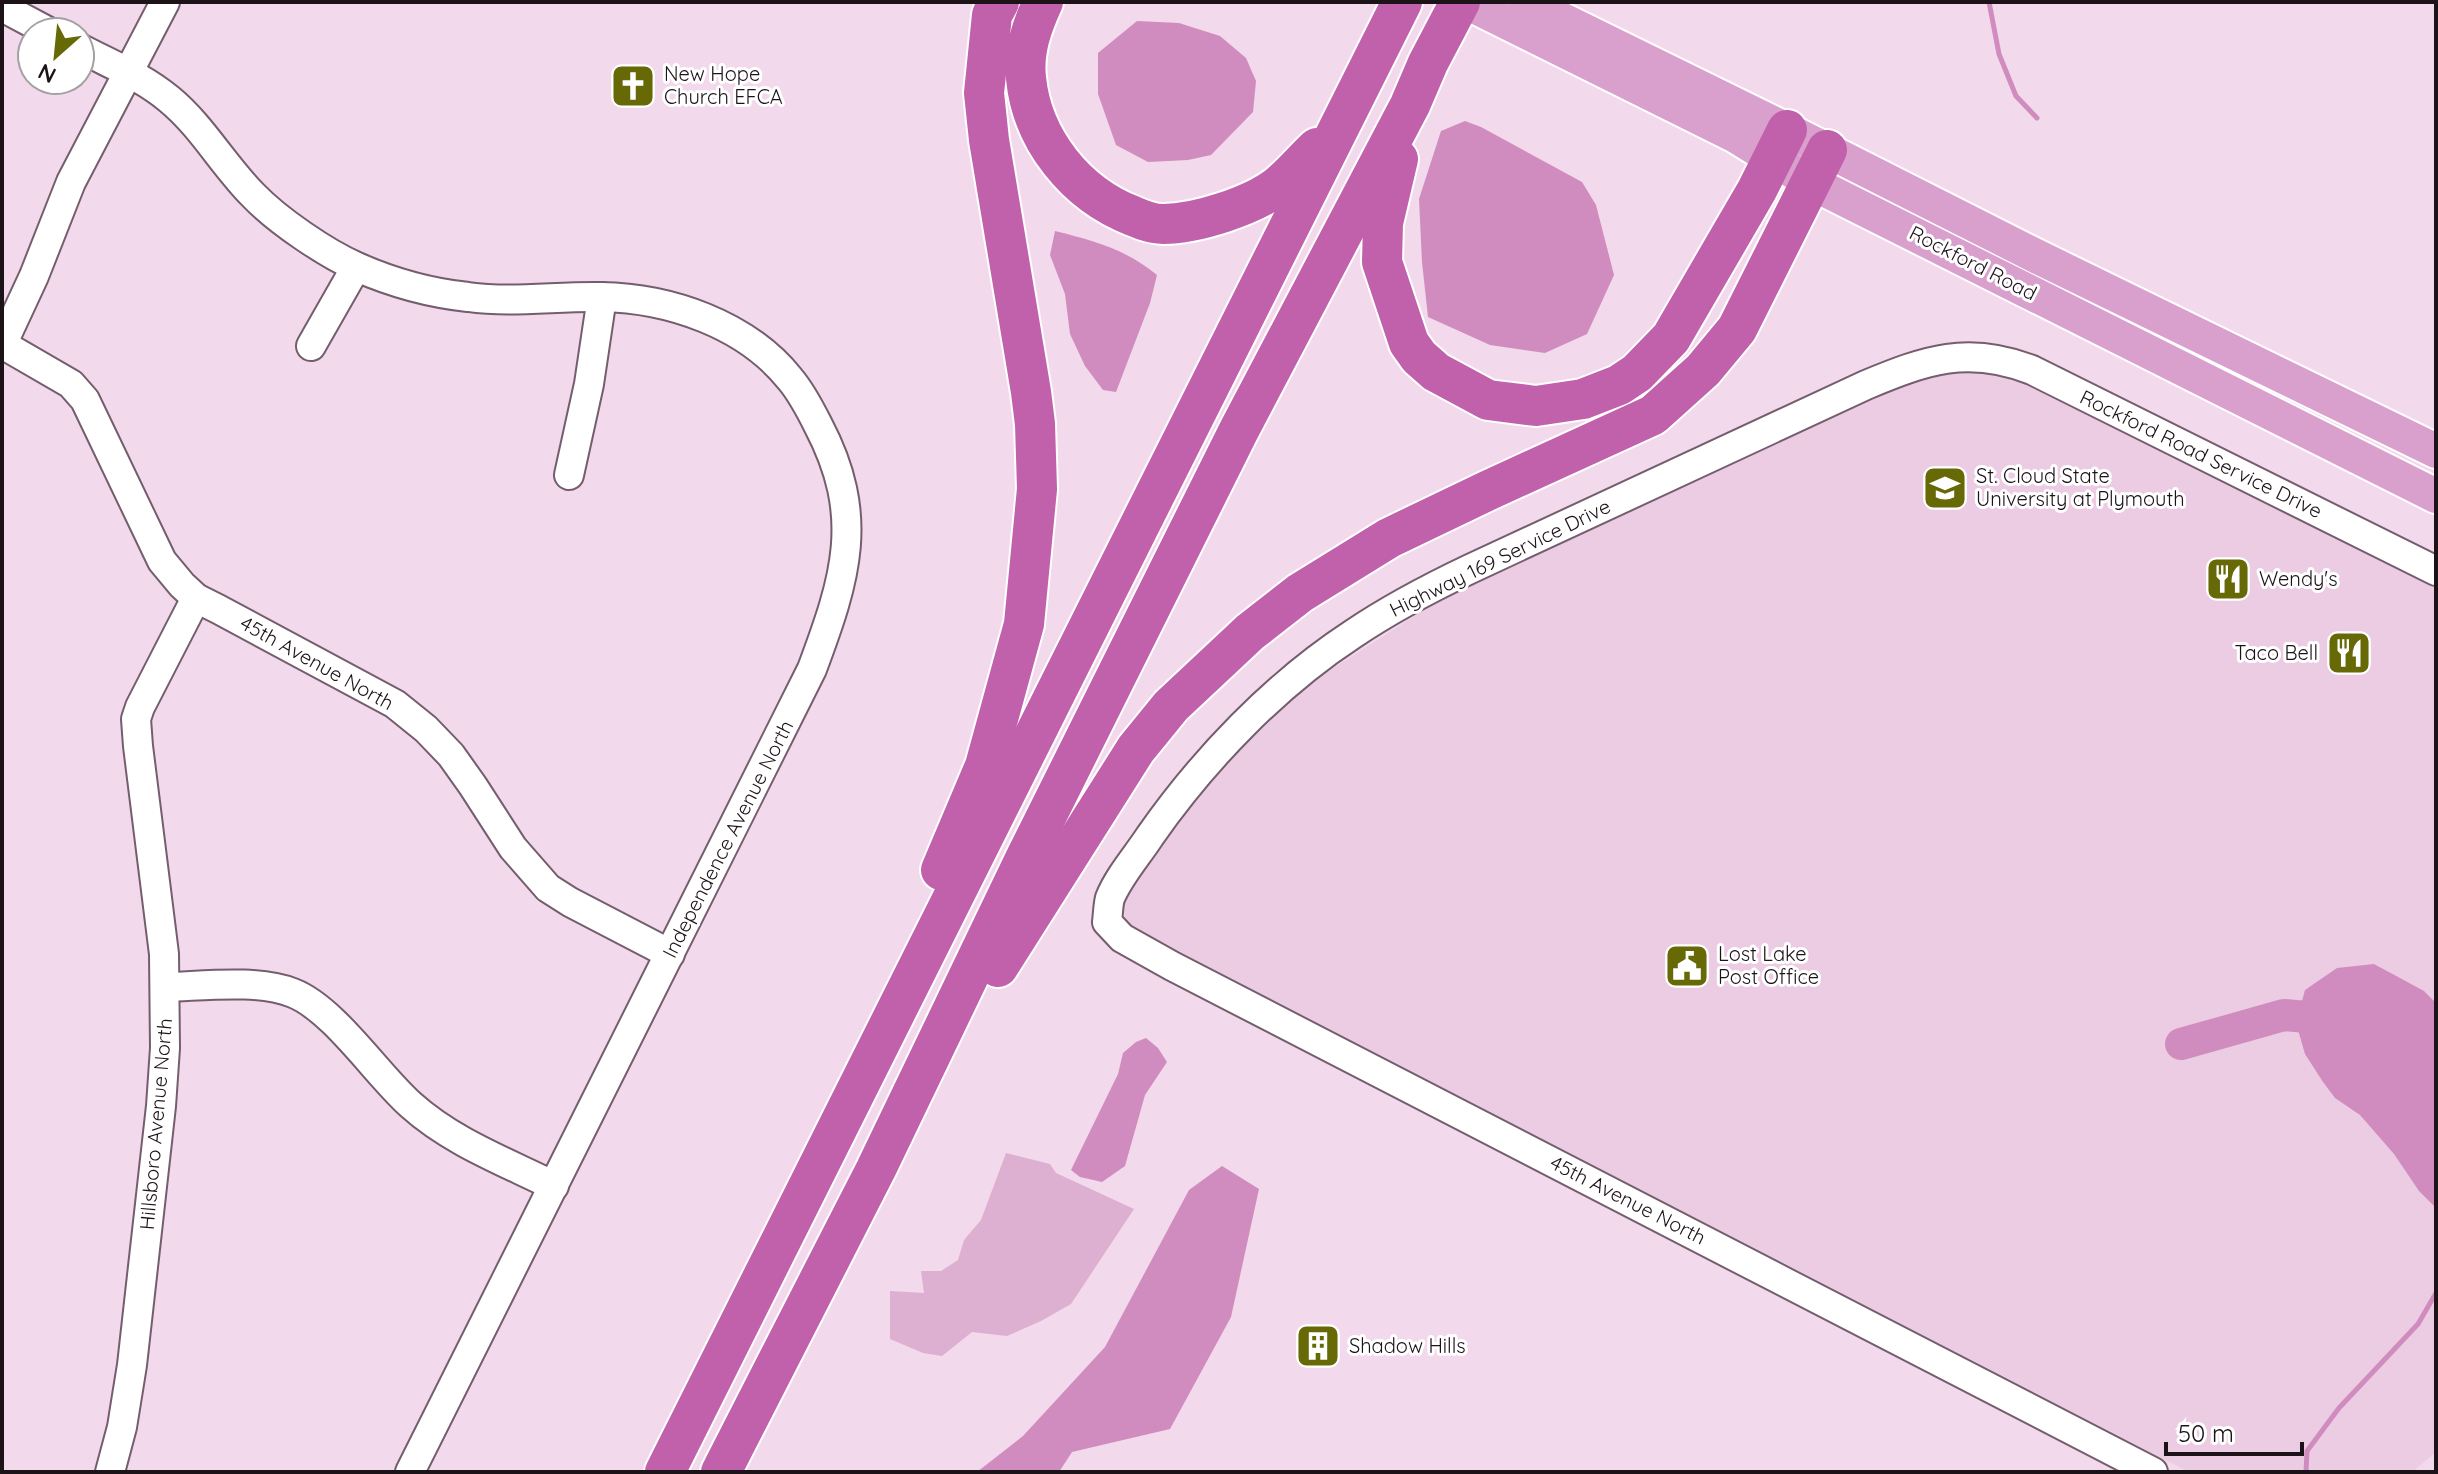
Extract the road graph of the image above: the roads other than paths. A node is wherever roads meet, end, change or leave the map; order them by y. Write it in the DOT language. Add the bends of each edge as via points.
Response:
graph roads {
  1 [pos="165,2"];
  2 [pos="999,2"];
  3 [pos="1043,2"];
  4 [pos="1402,2"];
  5 [pos="1460,2"];
  6 [pos="1466,2"];
  7 [pos="1519,14"];
  8 [pos="96,56"];
  9 [pos="128,73"];
  10 [pos="1410,105"];
  11 [pos="1341,126"];
  12 [pos="1779,145"];
  13 [pos="1818,166"];
  14 [pos="356,267"];
  15 [pos="602,297"];
  16 [pos="2,345"];
  17 [pos="311,346"];
  18 [pos="1959,357"];
  19 [pos="2436,451"];
  20 [pos="569,475"];
  21 [pos="2436,496"];
  22 [pos="2436,571"];
  23 [pos="196,598"];
  24 [pos="1107,922"];
  25 [pos="670,954"];
  26 [pos="166,987"];
  27 [pos="858,1091"];
  28 [pos="876,1169"];
  29 [pos="554,1186"];
  30 [pos="110,1472"];
  31 [pos="410,1472"];
  32 [pos="665,1472"];
  33 [pos="721,1472"];
  34 [pos="2153,1472"];
  1 -- 9 [label="street"];
  2 -- 27 [label="highway" via="992,15 984,93 1037,454 1024,624 985,766 884,1007"];
  3 -- 11 [label="highway" via="1027,50 1033,113 1060,161 1088,190 1121,212 1160,224 1212,215 1258,198 1277,187"];
  4 -- 11 [label="highway"];
  5 -- 10 [label="highway"];
  6 -- 7 [label="main road, Rockford Road"];
  7 -- 12 [label="main road, Rockford Road"];
  8 -- 9 [label="street, Independence Avenue North"];
  9 -- 14 [label="street, Independence Avenue North" via="187,115 252,195 281,220"];
  9 -- 16 [label="street" via="71,182"];
  10 -- 12 [label="highway" via="1383,223 1382,262 1409,343 1436,372 1488,400 1536,406 1583,399 1619,385 1652,359 1671,338"];
  10 -- 28 [label="highway" via="1239,430"];
  11 -- 27 [label="highway"];
  12 -- 13 [label="main road, Rockford Road"];
  13 -- 19 [label="main road, Rockford Road" via="2038,257"];
  13 -- 21 [label="main road, Rockford Road"];
  13 -- 28 [label="highway" via="1737,329 1703,370 1653,415 1475,496 1340,567 1250,632 1171,706 1083,830"];
  14 -- 15 [label="street, Independence Avenue North" via="468,298"];
  14 -- 17 [label="street"];
  15 -- 20 [label="street"];
  15 -- 25 [label="street, Independence Avenue North" via="687,311 726,327 760,350 790,378 812,412 844,491 845,566 812,669"];
  16 -- 23 [label="street, 45th Avenue North" via="71,384 85,400 162,561"];
  18 -- 22 [label="street, Rockford Road Service Drive" via="2032,370"];
  18 -- 24 [label="street, Highway 169 Service Drive" via="1934,359 1866,385 1431,588 1350,635 1276,694 1189,784 1122,877 1110,899"];
  23 -- 25 [label="street, 45th Avenue North" via="395,704 451,755 513,848 548,888"];
  23 -- 26 [label="street, Hillsboro Avenue North" via="136,719"];
  24 -- 34 [label="street, 45th Avenue North" via="1122,938 1172,966"];
  25 -- 29 [label="street, Independence Avenue North"];
  26 -- 29 [label="street" via="269,987 294,993 315,1005 438,1126"];
  26 -- 30 [label="street, Hillsboro Avenue North" via="161,1106 132,1365"];
  27 -- 32 [label="highway"];
  28 -- 33 [label="highway"];
  29 -- 31 [label="street, Independence Avenue North"];
}
